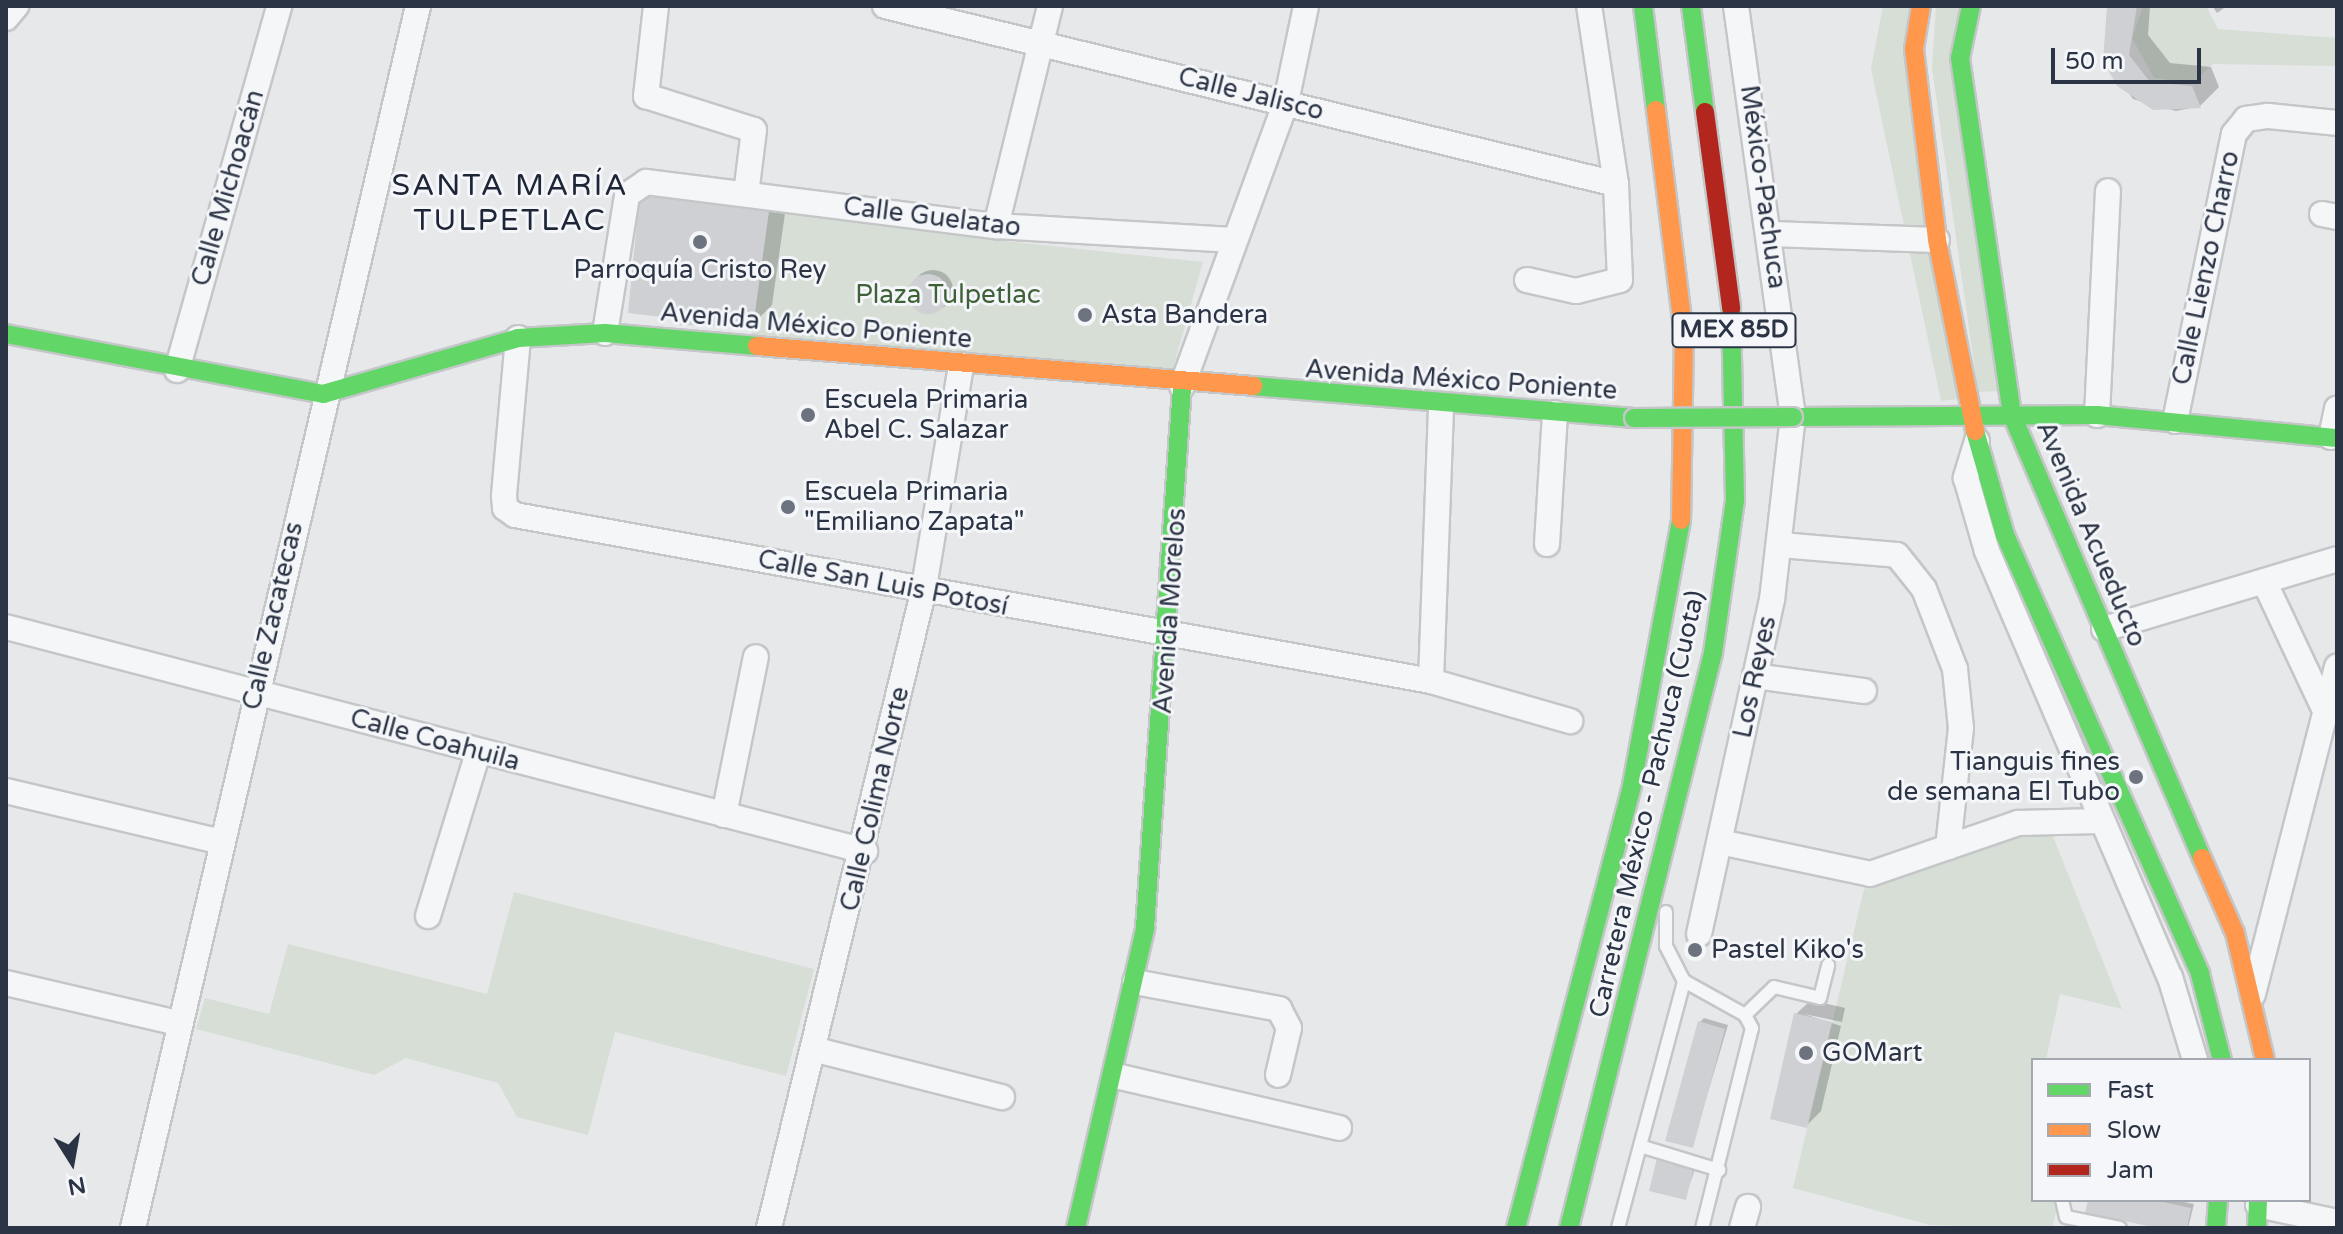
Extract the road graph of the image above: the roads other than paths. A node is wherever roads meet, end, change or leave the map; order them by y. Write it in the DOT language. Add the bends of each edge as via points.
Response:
graph roads {
  1 [pos="16,6"];
  2 [pos="279,6"];
  3 [pos="418,6"];
  4 [pos="656,6"];
  5 [pos="885,6"];
  6 [pos="1050,6"];
  7 [pos="1306,6"];
  8 [pos="1589,6"];
  9 [pos="1643,6"];
  10 [pos="1691,6"];
  11 [pos="1736,6"];
  12 [pos="1921,6"];
  13 [pos="1971,6"];
  14 [pos="6,18"];
  15 [pos="1042,44"];
  16 [pos="1286,102"];
  17 [pos="2337,123"];
  18 [pos="1616,184"];
  19 [pos="2108,191"];
  20 [pos="746,194"];
  21 [pos="996,226"];
  22 [pos="1771,234"];
  23 [pos="1234,240"];
  24 [pos="1937,240"];
  25 [pos="1527,280"];
  26 [pos="605,333"];
  27 [pos="6,334"];
  28 [pos="518,338"];
  29 [pos="961,365"];
  30 [pos="177,370"];
  31 [pos="1182,386"];
  32 [pos="323,394"];
  33 [pos="1441,407"];
  34 [pos="2337,409"];
  35 [pos="1555,413"];
  36 [pos="1970,415"];
  37 [pos="2012,415"];
  38 [pos="2097,415"];
  39 [pos="1793,417"];
  40 [pos="2175,421"];
  41 [pos="2334,437"];
  42 [pos="1977,441"];
  43 [pos="1547,544"];
  44 [pos="1781,545"];
  45 [pos="2337,559"];
  46 [pos="2264,581"];
  47 [pos="923,593"];
  48 [pos="6,627"];
  49 [pos="2104,629"];
  50 [pos="1171,634"];
  51 [pos="756,657"];
  52 [pos="2337,667"];
  53 [pos="1755,676"];
  54 [pos="1431,681"];
  55 [pos="256,691"];
  56 [pos="1864,691"];
  57 [pos="2327,715"];
  58 [pos="1570,721"];
  59 [pos="478,752"];
  60 [pos="6,791"];
  61 [pos="724,815"];
  62 [pos="2099,821"];
  63 [pos="218,841"];
  64 [pos="1720,842"];
  65 [pos="1948,847"];
  66 [pos="865,851"];
  67 [pos="1667,851"];
  68 [pos="428,916"];
  69 [pos="1699,934"];
  70 [pos="1828,965"];
  71 [pos="1684,981"];
  72 [pos="1135,982"];
  73 [pos="6,983"];
  74 [pos="2253,994"];
  75 [pos="1745,1015"];
  76 [pos="178,1023"];
  77 [pos="813,1049"];
  78 [pos="2194,1058"];
  79 [pos="2221,1058"];
  80 [pos="2265,1058"];
  81 [pos="1278,1075"];
  82 [pos="1116,1076"];
  83 [pos="1002,1097"];
  84 [pos="1339,1128"];
  85 [pos="1640,1146"];
  86 [pos="1719,1170"];
  87 [pos="2062,1202"];
  88 [pos="2218,1202"];
  89 [pos="2258,1211"];
  90 [pos="2337,1222"];
  91 [pos="133,1228"];
  92 [pos="769,1228"];
  93 [pos="1076,1228"];
  94 [pos="1516,1228"];
  95 [pos="1569,1228"];
  96 [pos="1618,1228"];
  97 [pos="1702,1228"];
  98 [pos="2120,1228"];
  99 [pos="2216,1228"];
  100 [pos="2335,1228"];
  1 -- 14 [label="street"];
  2 -- 30 [label="street, Calle Michoacán"];
  3 -- 32 [label="street, Calle Zacatecas"];
  4 -- 20 [label="street" via="646,96 754,130"];
  5 -- 15 [label="street, Calle Jalisco"];
  6 -- 15 [label="street"];
  7 -- 16 [label="street, Avenida Morelos"];
  8 -- 18 [label="street"];
  9 -- 94 [label="main road, Carretera México - Pachuca (Cuota) / MEX 85D" via="1684,334 1687,438 1678,553 1632,785"];
  10 -- 67 [label="main road, Carretera México - Pachuca (Cuota) / MEX 85D" via="1734,325 1738,431 1726,583"];
  11 -- 22 [label="street, México-Pachuca"];
  12 -- 24 [label="main road" via="1914,49"];
  13 -- 37 [label="main road, Avenida Acueducto" via="1960,58"];
  15 -- 16 [label="street, Calle Jalisco"];
  15 -- 21 [label="street"];
  16 -- 18 [label="street, Calle Jalisco"];
  16 -- 23 [label="street, Avenida Morelos"];
  17 -- 40 [label="street, Calle Lienzo Charro" via="2246,119 2234,134"];
  18 -- 25 [label="street" via="1620,280 1576,291"];
  19 -- 38 [label="street"];
  20 -- 21 [label="street, Calle Guelatao"];
  20 -- 26 [label="street, Calle Guelatao" via="646,182 633,188"];
  21 -- 23 [label="street, Calle Guelatao"];
  22 -- 24 [label="street"];
  22 -- 39 [label="street, México-Pachuca"];
  23 -- 31 [label="street, Avenida Morelos"];
  24 -- 36 [label="main road"];
  26 -- 28 [label="main road, Avenida México Poniente"];
  26 -- 29 [label="main road, Avenida México Poniente"];
  27 -- 30 [label="main road, Avenida México Poniente"];
  28 -- 32 [label="main road, Avenida México Poniente"];
  28 -- 47 [label="street, Calle San Luis Potosí" via="505,508"];
  29 -- 31 [label="main road, Avenida México Poniente"];
  29 -- 47 [label="street, Calle Colima Norte"];
  30 -- 32 [label="main road, Avenida México Poniente"];
  31 -- 33 [label="main road, Avenida México Poniente"];
  31 -- 50 [label="main road, Avenida Morelos"];
  32 -- 55 [label="street, Calle Zacatecas"];
  33 -- 35 [label="main road, Avenida México Poniente"];
  33 -- 54 [label="street"];
  34 -- 41 [label="street"];
  35 -- 39 [label="main road, Avenida México Poniente, bridge"];
  35 -- 43 [label="street"];
  36 -- 37 [label="main road, Avenida México Poniente"];
  36 -- 39 [label="main road, Avenida México Poniente"];
  36 -- 42 [label="main road"];
  37 -- 38 [label="main road, Avenida México Poniente"];
  37 -- 49 [label="main road, Avenida Acueducto"];
  38 -- 40 [label="main road, Avenida México Poniente"];
  39 -- 44 [label="street, Los Reyes"];
  40 -- 41 [label="main road, Avenida México Poniente"];
  42 -- 62 [label="street" via="1966,478 1987,551"];
  42 -- 79 [label="main road" via="2005,535 2200,974"];
  44 -- 53 [label="street, Los Reyes"];
  44 -- 65 [label="street" via="1897,555 1924,589 1955,669 1961,728"];
  45 -- 46 [label="street"];
  46 -- 49 [label="street"];
  46 -- 57 [label="street"];
  47 -- 50 [label="street, Calle San Luis Potosí"];
  47 -- 66 [label="street, Calle Colima Norte"];
  48 -- 55 [label="street, Calle Coahuila"];
  49 -- 74 [label="main road, Avenida Acueducto" via="2235,933"];
  50 -- 54 [label="street, Calle San Luis Potosí"];
  50 -- 72 [label="main road, Avenida Morelos"];
  51 -- 61 [label="street"];
  52 -- 57 [label="street"];
  53 -- 56 [label="street"];
  53 -- 64 [label="street, Los Reyes"];
  54 -- 58 [label="street, Calle San Luis Potosí"];
  55 -- 59 [label="street, Calle Coahuila"];
  55 -- 63 [label="street, Calle Zacatecas"];
  57 -- 74 [label="street"];
  59 -- 61 [label="street, Calle Coahuila"];
  59 -- 68 [label="street"];
  60 -- 63 [label="street"];
  61 -- 66 [label="street, Calle Coahuila"];
  62 -- 65 [label="street" via="2040,819"];
  62 -- 78 [label="street" via="2170,977"];
  63 -- 76 [label="street, Calle Zacatecas"];
  64 -- 65 [label="street" via="1870,874"];
  64 -- 69 [label="street, Los Reyes"];
  66 -- 77 [label="street, Calle Colima Norte"];
  67 -- 71 [label="lane" via="1666,946"];
  67 -- 95 [label="main road, Carretera México - Pachuca (Cuota) / MEX 85D"];
  70 -- 75 [label="lane" via="1820,998 1774,987"];
  71 -- 75 [label="lane"];
  71 -- 85 [label="lane"];
  72 -- 81 [label="street" via="1279,1009 1289,1028"];
  72 -- 82 [label="main road, Avenida Morelos"];
  73 -- 76 [label="street"];
  74 -- 80 [label="main road, Avenida Acueducto"];
  75 -- 86 [label="lane" via="1753,1040"];
  76 -- 91 [label="street, Calle Zacatecas"];
  77 -- 83 [label="street"];
  77 -- 92 [label="street, Calle Colima Norte"];
  82 -- 84 [label="street"];
  82 -- 93 [label="main road, Avenida Morelos"];
  85 -- 86 [label="lane"];
  85 -- 96 [label="lane"];
  86 -- 97 [label="lane"];
  87 -- 98 [label="lane" via="2066,1217"];
  88 -- 99 [label="main road"];
  89 -- 90 [label="street"];
  90 -- 100 [label="street"];
}
